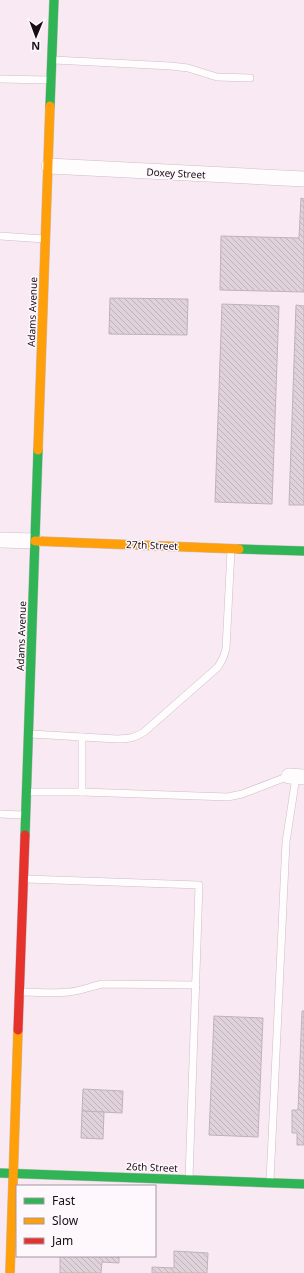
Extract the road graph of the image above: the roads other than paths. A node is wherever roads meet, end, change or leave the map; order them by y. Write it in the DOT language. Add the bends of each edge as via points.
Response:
graph roads {
  1 [pos="54,0"];
  2 [pos="52,60"];
  3 [pos="250,78"];
  4 [pos="0,79"];
  5 [pos="52,80"];
  6 [pos="49,166"];
  7 [pos="304,179"];
  8 [pos="0,236"];
  9 [pos="46,239"];
  10 [pos="0,540"];
  11 [pos="35,542"];
  12 [pos="231,548"];
  13 [pos="304,551"];
  14 [pos="28,734"];
  15 [pos="82,737"];
  16 [pos="296,777"];
  17 [pos="26,792"];
  18 [pos="82,792"];
  19 [pos="0,814"];
  20 [pos="26,815"];
  21 [pos="23,879"];
  22 [pos="196,986"];
  23 [pos="19,992"];
  24 [pos="0,1173"];
  25 [pos="13,1174"];
  26 [pos="189,1180"];
  27 [pos="270,1183"];
  28 [pos="304,1184"];
  29 [pos="10,1273"];
  1 -- 2 [label="street, Adams Avenue"];
  2 -- 3 [label="lane" via="171,66 188,68 217,77"];
  2 -- 5 [label="street, Adams Avenue"];
  4 -- 5 [label="lane"];
  5 -- 6 [label="street, Adams Avenue"];
  6 -- 7 [label="street, Doxey Street"];
  6 -- 9 [label="street, Adams Avenue"];
  8 -- 9 [label="lane"];
  9 -- 11 [label="street, Adams Avenue"];
  10 -- 11 [label="street, 27th Street"];
  11 -- 12 [label="street, 27th Street"];
  11 -- 14 [label="street, Adams Avenue"];
  12 -- 13 [label="street, 27th Street"];
  12 -- 15 [label="lane" via="226,649 218,667 135,737"];
  14 -- 15 [label="lane"];
  14 -- 17 [label="street, Adams Avenue"];
  15 -- 18 [label="lane"];
  16 -- 18 [label="lane" via="228,797"];
  16 -- 27 [label="lane" via="286,842"];
  17 -- 18 [label="lane"];
  17 -- 20 [label="street, Adams Avenue"];
  19 -- 20 [label="lane"];
  20 -- 21 [label="street, Adams Avenue"];
  21 -- 22 [label="lane" via="199,885"];
  21 -- 23 [label="street, Adams Avenue"];
  22 -- 23 [label="lane" via="103,984 80,991"];
  22 -- 26 [label="lane"];
  23 -- 25 [label="street, Adams Avenue"];
  24 -- 25 [label="street, 26th Street"];
  25 -- 26 [label="street, 26th Street"];
  25 -- 29 [label="street, Adams Avenue" via="8,1253"];
  26 -- 27 [label="street, 26th Street"];
  27 -- 28 [label="street, 26th Street"];
}
